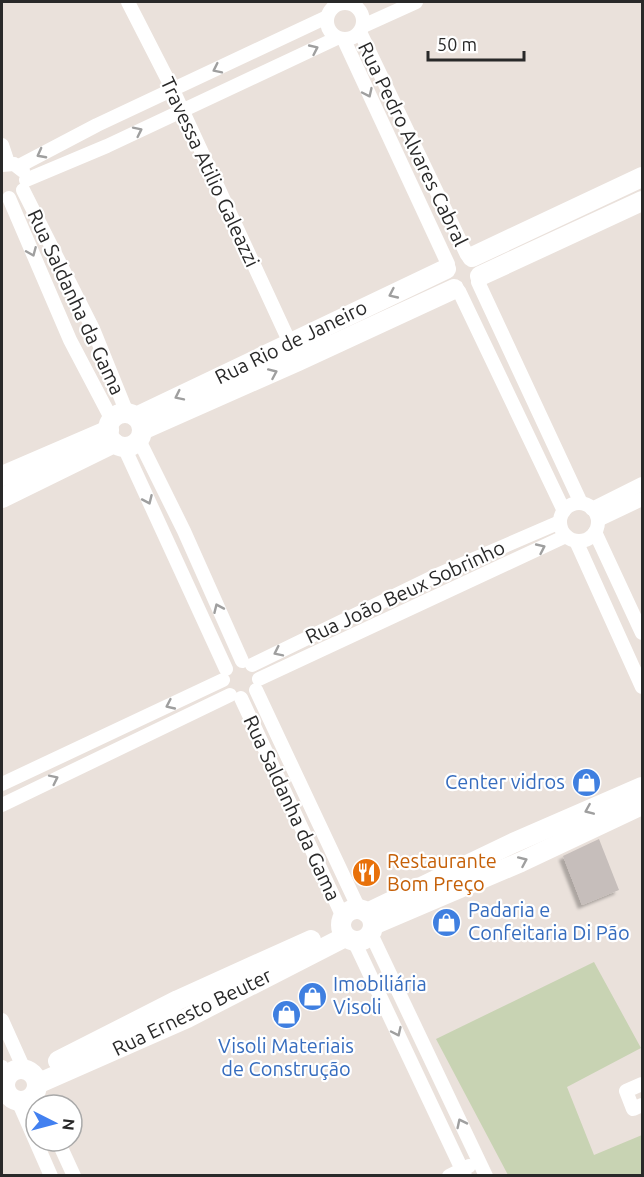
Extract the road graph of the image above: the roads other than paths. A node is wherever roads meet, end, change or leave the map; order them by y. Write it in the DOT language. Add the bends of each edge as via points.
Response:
graph roads {
  1 [pos="128,2"];
  2 [pos="351,2"];
  3 [pos="416,2"];
  4 [pos="326,10"];
  5 [pos="361,29"];
  6 [pos="341,39"];
  7 [pos="254,51"];
  8 [pos="264,72"];
  9 [pos="172,90"];
  10 [pos="182,111"];
  11 [pos="97,125"];
  12 [pos="2,145"];
  13 [pos="107,146"];
  14 [pos="10,165"];
  15 [pos="642,177"];
  16 [pos="25,185"];
  17 [pos="5,197"];
  18 [pos="642,201"];
  19 [pos="469,256"];
  20 [pos="446,266"];
  21 [pos="479,279"];
  22 [pos="457,290"];
  23 [pos="93,329"];
  24 [pos="311,332"];
  25 [pos="69,340"];
  26 [pos="290,343"];
  27 [pos="320,352"];
  28 [pos="126,430"];
  29 [pos="2,477"];
  30 [pos="642,484"];
  31 [pos="2,498"];
  32 [pos="642,499"];
  33 [pos="562,516"];
  34 [pos="591,516"];
  35 [pos="184,531"];
  36 [pos="571,539"];
  37 [pos="166,540"];
  38 [pos="642,633"];
  39 [pos="622,643"];
  40 [pos="247,663"];
  41 [pos="224,675"];
  42 [pos="258,684"];
  43 [pos="642,687"];
  44 [pos="235,696"];
  45 [pos="2,783"];
  46 [pos="642,787"];
  47 [pos="2,805"];
  48 [pos="642,805"];
  49 [pos="357,925"];
  50 [pos="2,1020"];
  51 [pos="642,1084"];
  52 [pos="17,1087"];
  53 [pos="642,1106"];
  54 [pos="63,1153"];
  55 [pos="479,1161"];
  56 [pos="464,1172"];
  57 [pos="51,1176"];
  58 [pos="74,1176"];
  59 [pos="449,1176"];
  60 [pos="486,1176"];
  1 -- 9 [label="street, Travessa Atilio Galeazzi"];
  2 -- 4 [label="street"];
  2 -- 5 [label="street" via="364,21"];
  3 -- 5 [label="street"];
  4 -- 6 [label="street" via="328,30"];
  4 -- 7 [label="street"];
  5 -- 6 [label="street" via="350,39"];
  5 -- 19 [label="street, Rua Pedro Alvares Cabral"];
  8 -- 6 [label="street, one-way"];
  6 -- 20 [label="street, Rua Pedro Alvares Cabral, one-way"];
  7 -- 8 [label="street"];
  7 -- 9 [label="street, one-way"];
  8 -- 10 [label="street"];
  9 -- 10 [label="street, Travessa Atilio Galeazzi"];
  9 -- 11 [label="street"];
  13 -- 10 [label="street, one-way"];
  10 -- 26 [label="street, Travessa Atilio Galeazzi"];
  11 -- 13 [label="street"];
  11 -- 14 [label="street, one-way"];
  12 -- 14 [label="street"];
  13 -- 16 [label="street"];
  14 -- 16 [label="street, Rua Saldanha da Gama" via="25,174"];
  15 -- 19 [label="main road"];
  16 -- 17 [label="street" via="14,197"];
  16 -- 23 [label="street, Rua Saldanha da Gama"];
  17 -- 25 [label="street, Rua Saldanha da Gama, one-way"];
  18 -- 21 [label="main road"];
  19 -- 20 [label="main road" via="456,256"];
  19 -- 21 [label="main road" via="479,266"];
  20 -- 22 [label="main road" via="446,280"];
  20 -- 24 [label="main road, Rua Rio de Janeiro, one-way"];
  21 -- 22 [label="main road" via="470,289"];
  21 -- 34 [label="street"];
  22 -- 27 [label="main road, Rua Rio de Janeiro"];
  22 -- 33 [label="street"];
  23 -- 25 [label="street"];
  23 -- 28 [label="street, Rua Saldanha da Gama"];
  24 -- 26 [label="main road, Rua Rio de Janeiro"];
  24 -- 27 [label="main road"];
  25 -- 28 [label="street, Rua Saldanha da Gama"];
  26 -- 28 [label="main road, Rua Rio de Janeiro, one-way"];
  28 -- 27 [label="main road, Rua Rio de Janeiro, one-way"];
  28 -- 29 [label="main road, Rua Rio de Janeiro"];
  28 -- 31 [label="main road, Rua Rio de Janeiro"];
  28 -- 35 [label="street, Rua Saldanha da Gama"];
  28 -- 37 [label="street, Rua Saldanha da Gama, one-way"];
  30 -- 34 [label="street"];
  32 -- 34 [label="street"];
  33 -- 34 [label="street, Rua João Beux Sobrinho" via="574,504"];
  33 -- 36 [label="street"];
  33 -- 40 [label="street, Rua João Beux Sobrinho, one-way"];
  34 -- 36 [label="street, Rua João Beux Sobrinho" via="587,539"];
  34 -- 38 [label="street"];
  35 -- 37 [label="street"];
  40 -- 35 [label="street, Rua Saldanha da Gama, one-way"];
  36 -- 39 [label="street"];
  42 -- 36 [label="street, Rua João Beux Sobrinho, one-way"];
  37 -- 41 [label="street, Rua Saldanha da Gama"];
  38 -- 39 [label="street"];
  39 -- 43 [label="street"];
  40 -- 41 [label="street" via="230,665"];
  40 -- 42 [label="street" via="256,669"];
  41 -- 44 [label="street" via="224,686"];
  41 -- 45 [label="street, one-way"];
  42 -- 44 [label="street" via="247,697"];
  42 -- 49 [label="street, Rua Saldanha da Gama"];
  47 -- 44 [label="street, one-way"];
  44 -- 49 [label="street, Rua Saldanha da Gama"];
  46 -- 49 [label="main road, Rua Ernesto Beuter, one-way" via="513,843"];
  49 -- 48 [label="main road, Rua Ernesto Beuter, one-way" via="521,862"];
  49 -- 52 [label="main road, Rua Ernesto Beuter" via="178,1000"];
  55 -- 49 [label="street, Rua Saldanha da Gama, one-way"];
  49 -- 56 [label="street, Rua Saldanha da Gama, one-way"];
  50 -- 52 [label="street"];
  51 -- 53 [label="street" via="626,1091 633,1109"];
  52 -- 57 [label="street"];
  54 -- 58 [label="street"];
  55 -- 56 [label="street"];
  55 -- 60 [label="street, Rua Saldanha da Gama"];
  56 -- 59 [label="street"];
}
